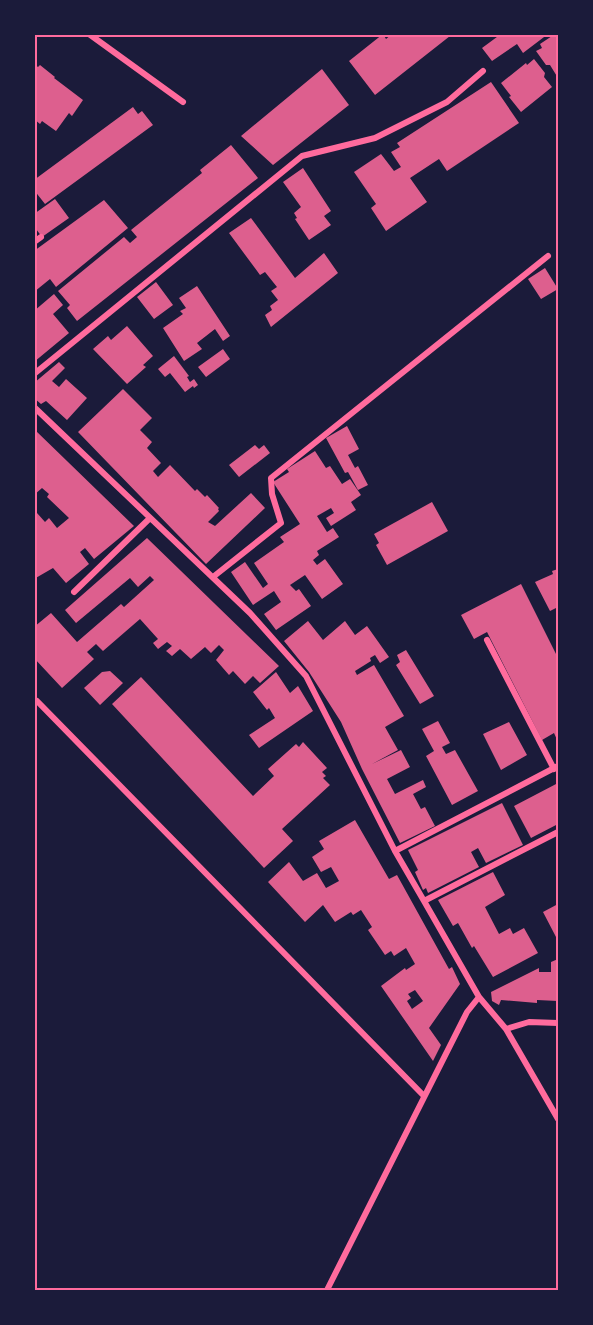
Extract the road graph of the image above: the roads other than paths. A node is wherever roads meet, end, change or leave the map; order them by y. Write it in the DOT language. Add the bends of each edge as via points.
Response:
graph roads {
  1 [pos="89,34"];
  2 [pos="483,71"];
  3 [pos="183,102"];
  4 [pos="41,237"];
  5 [pos="34,242"];
  6 [pos="548,256"];
  7 [pos="34,374"];
  8 [pos="34,407"];
  9 [pos="150,518"];
  10 [pos="213,577"];
  11 [pos="74,592"];
  12 [pos="486,640"];
  13 [pos="37,701"];
  14 [pos="556,767"];
  15 [pos="558,832"];
  16 [pos="395,851"];
  17 [pos="424,901"];
  18 [pos="479,997"];
  19 [pos="558,1023"];
  20 [pos="506,1029"];
  21 [pos="424,1096"];
  22 [pos="558,1119"];
  23 [pos="327,1290"];
  1 -- 3 [label="street"];
  2 -- 7 [label="street" via="447,102 375,138 302,156"];
  4 -- 5 [label="street"];
  6 -- 10 [label="street" via="271,478 281,524"];
  8 -- 9 [label="street"];
  9 -- 10 [label="street"];
  9 -- 11 [label="street"];
  10 -- 16 [label="street" via="306,676"];
  12 -- 14 [label="street"];
  13 -- 21 [label="street"];
  14 -- 16 [label="street"];
  15 -- 17 [label="street"];
  16 -- 17 [label="street"];
  17 -- 18 [label="street"];
  18 -- 20 [label="street"];
  18 -- 21 [label="street" via="467,1012"];
  19 -- 20 [label="street" via="529,1022"];
  20 -- 22 [label="street"];
  21 -- 23 [label="street"];
}
